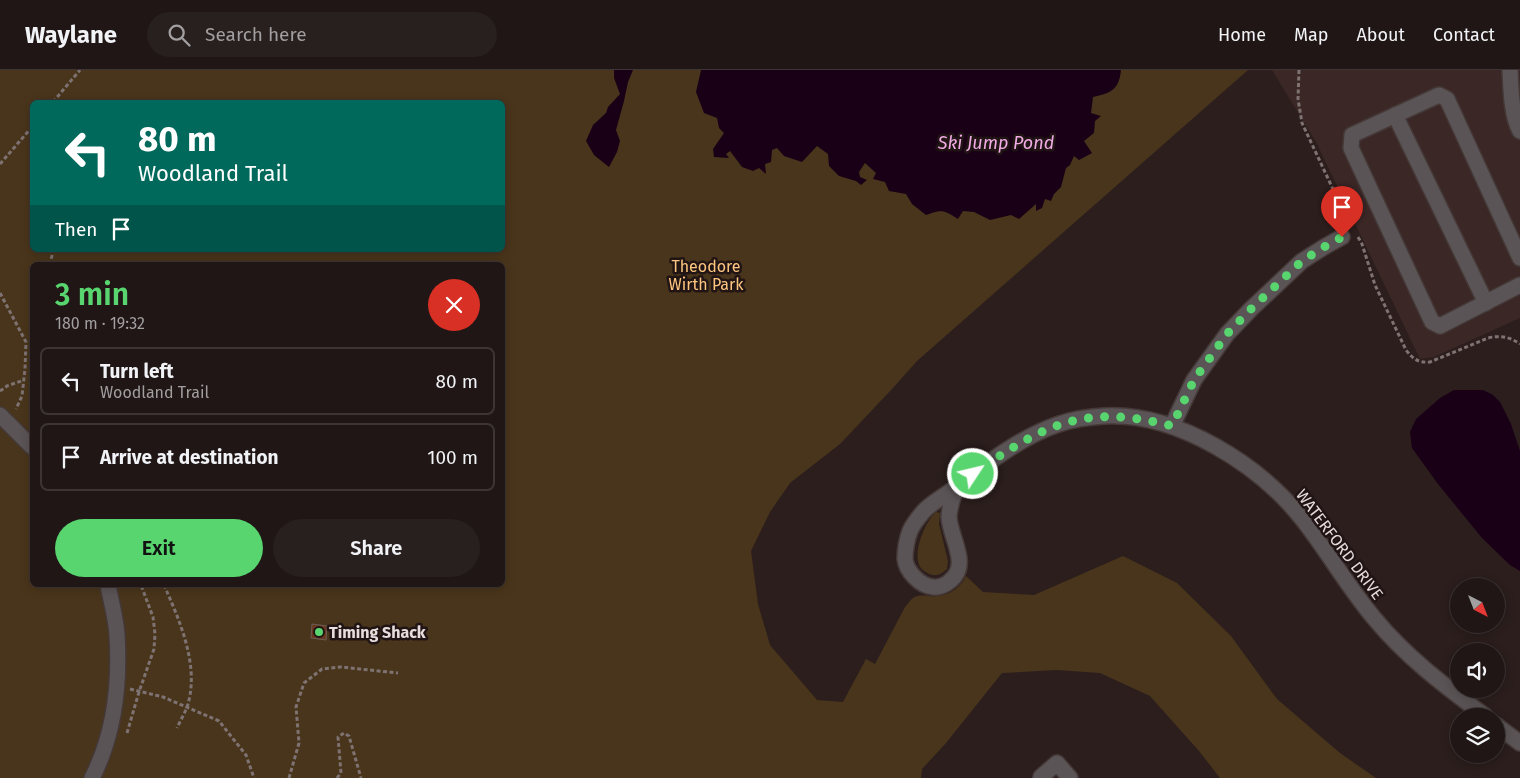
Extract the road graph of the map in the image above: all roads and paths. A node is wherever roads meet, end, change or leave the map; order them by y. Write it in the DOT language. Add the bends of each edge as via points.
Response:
graph roads {
  1 [pos="80,70"];
  2 [pos="1299,70"];
  3 [pos="1510,70"];
  4 [pos="55,100"];
  5 [pos="1395,115"];
  6 [pos="30,128"];
  7 [pos="1520,131"];
  8 [pos="0,164"];
  9 [pos="1350,220"];
  10 [pos="1342,237"];
  11 [pos="1520,258"];
  12 [pos="1520,285"];
  13 [pos="0,293"];
  14 [pos="1486,303"];
  15 [pos="24,380"];
  16 [pos="0,391"];
  17 [pos="3,418"];
  18 [pos="1172,426"];
  19 [pos="30,445"];
  20 [pos="957,486"];
  21 [pos="108,587"];
  22 [pos="142,587"];
  23 [pos="165,587"];
  24 [pos="398,673"];
  25 [pos="131,690"];
  26 [pos="139,692"];
  27 [pos="187,707"];
  28 [pos="1474,708"];
  29 [pos="130,724"];
  30 [pos="177,728"];
  31 [pos="1505,732"];
  32 [pos="1520,743"];
  33 [pos="1041,777"];
  34 [pos="92,778"];
  35 [pos="254,778"];
  36 [pos="289,778"];
  37 [pos="337,778"];
  38 [pos="361,778"];
  39 [pos="1070,778"];
  1 -- 4 [label="path"];
  2 -- 9 [label="path" via="1298,99 1302,123 1338,202"];
  3 -- 7 [label="street"];
  5 -- 11 [label="street" via="1439,95 1447,100"];
  5 -- 14 [label="street"];
  5 -- 14 [label="street" via="1352,134 1351,148 1432,322 1440,326"];
  6 -- 8 [label="path"];
  10 -- 18 [label="street" via="1302,261 1227,334 1194,380"];
  12 -- 14 [label="street"];
  13 -- 15 [label="path" via="26,342"];
  15 -- 16 [label="path"];
  15 -- 17 [label="path" via="16,410"];
  17 -- 19 [label="street"];
  18 -- 20 [label="street, WATERFORD DRIVE" via="1107,416 1058,424 1005,452"];
  18 -- 28 [label="street, WATERFORD DRIVE" via="1226,452 1277,490 1304,520 1360,601 1397,645"];
  20 -- 20 [label="street, WATERFORD DRIVE" via="924,510 909,533 905,560 910,571 924,584 934,588 950,581 959,572 960,559 949,514"];
  21 -- 34 [label="street" via="117,634 117,674 114,709"];
  22 -- 26 [label="path" via="153,617 155,634 154,649"];
  23 -- 27 [label="path" via="185,640 191,670"];
  24 -- 36 [label="path" via="341,667 322,669 304,683 296,707 299,743"];
  25 -- 26 [label="path"];
  26 -- 27 [label="path"];
  26 -- 29 [label="path"];
  27 -- 30 [label="path"];
  27 -- 35 [label="path" via="219,721 246,755"];
  31 -- 32 [label="street"];
  33 -- 39 [label="street" via="1057,763"];
  37 -- 38 [label="path" via="341,773 338,737 344,733 349,736"];
}
